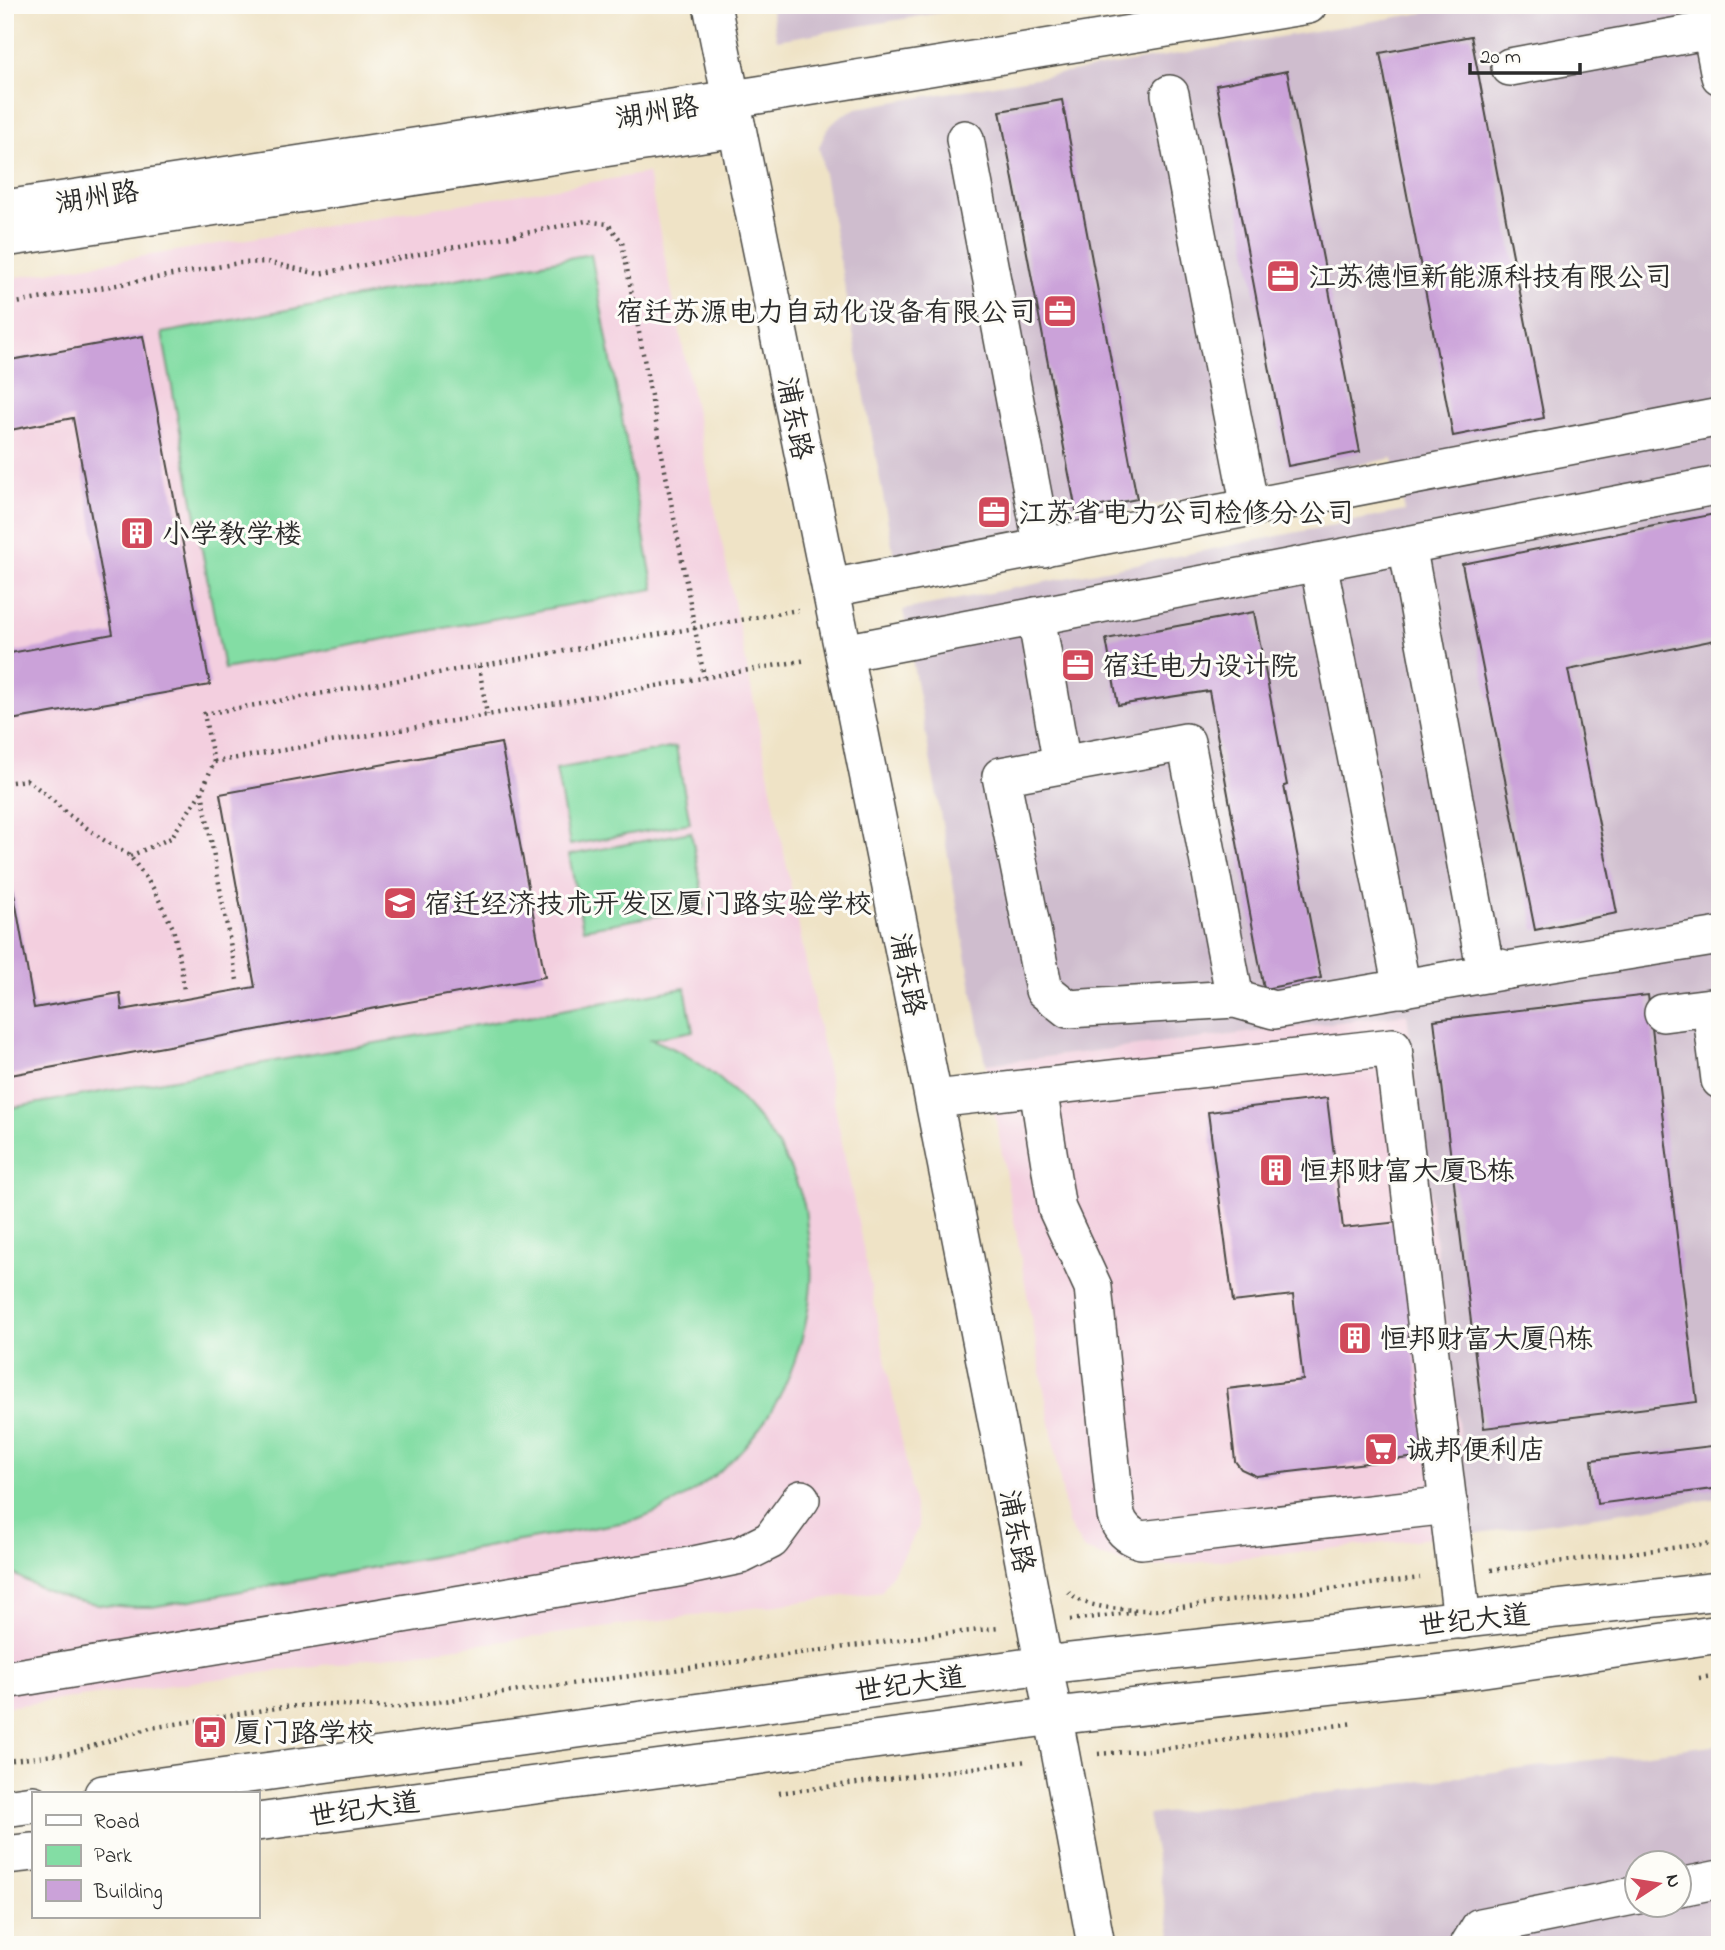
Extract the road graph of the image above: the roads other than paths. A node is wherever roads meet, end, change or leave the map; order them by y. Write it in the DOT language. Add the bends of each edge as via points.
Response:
graph roads {
  1 [pos="712,5"];
  2 [pos="1308,5"];
  3 [pos="1510,67"];
  4 [pos="1720,76"];
  5 [pos="1170,94"];
  6 [pos="734,114"];
  7 [pos="965,139"];
  8 [pos="5,209"];
  9 [pos="5,238"];
  10 [pos="1720,417"];
  11 [pos="1720,485"];
  12 [pos="1250,508"];
  13 [pos="1407,545"];
  14 [pos="1043,548"];
  15 [pos="1318,562"];
  16 [pos="832,596"];
  17 [pos="1036,616"];
  18 [pos="844,653"];
  19 [pos="1062,765"];
  20 [pos="1720,936"];
  21 [pos="1508,970"];
  22 [pos="1402,989"];
  23 [pos="1235,999"];
  24 [pos="1663,1013"];
  25 [pos="1720,1080"];
  26 [pos="1038,1088"];
  27 [pos="934,1099"];
  28 [pos="801,1499"];
  29 [pos="1449,1505"];
  30 [pos="1720,1591"];
  31 [pos="1462,1620"];
  32 [pos="1720,1634"];
  33 [pos="1044,1665"];
  34 [pos="5,1680"];
  35 [pos="1054,1716"];
  36 [pos="118,1792"];
  37 [pos="32,1804"];
  38 [pos="5,1808"];
  39 [pos="259,1822"];
  40 [pos="32,1852"];
  41 [pos="5,1855"];
  42 [pos="1720,1879"];
  43 [pos="1694,1883"];
  44 [pos="1624,1898"];
  45 [pos="1096,1945"];
  46 [pos="1469,1945"];
  1 -- 6 [label="street, 浦东路"];
  2 -- 6 [label="street, 湖州路"];
  3 -- 4 [label="street" via="1710,30"];
  5 -- 12 [label="street"];
  6 -- 8 [label="street, 湖州路"];
  6 -- 9 [label="street, 湖州路"];
  6 -- 16 [label="street, 浦东路"];
  7 -- 14 [label="street"];
  10 -- 12 [label="street"];
  11 -- 13 [label="street"];
  12 -- 14 [label="street"];
  13 -- 15 [label="street"];
  13 -- 21 [label="street" via="1482,951 1489,965"];
  14 -- 16 [label="street"];
  15 -- 17 [label="street"];
  15 -- 22 [label="street"];
  16 -- 18 [label="street, 浦东路"];
  17 -- 18 [label="street"];
  17 -- 19 [label="street"];
  18 -- 27 [label="street, 浦东路"];
  19 -- 23 [label="street" via="1186,742"];
  19 -- 23 [label="street" via="1001,776 1044,990 1068,1009"];
  20 -- 21 [label="street"];
  21 -- 22 [label="street"];
  22 -- 23 [label="street" via="1274,1010"];
  24 -- 25 [label="street" via="1711,1007"];
  26 -- 27 [label="street"];
  26 -- 29 [label="street" via="1057,1209 1093,1287 1121,1528 1141,1540"];
  26 -- 29 [label="street" via="1393,1047"];
  27 -- 33 [label="street, 浦东路"];
  28 -- 34 [label="street" via="771,1540 741,1555"];
  29 -- 31 [label="street"];
  30 -- 31 [label="street, 世纪大道"];
  31 -- 33 [label="street, 世纪大道"];
  32 -- 35 [label="street, 世纪大道" via="1471,1670"];
  33 -- 35 [label="street, 浦东路"];
  33 -- 36 [label="street, 世纪大道"];
  35 -- 39 [label="street, 世纪大道"];
  35 -- 45 [label="street, 浦东路"];
  37 -- 38 [label="street"];
  40 -- 41 [label="street"];
  42 -- 43 [label="street"];
  44 -- 46 [label="street" via="1480,1927"];
}
